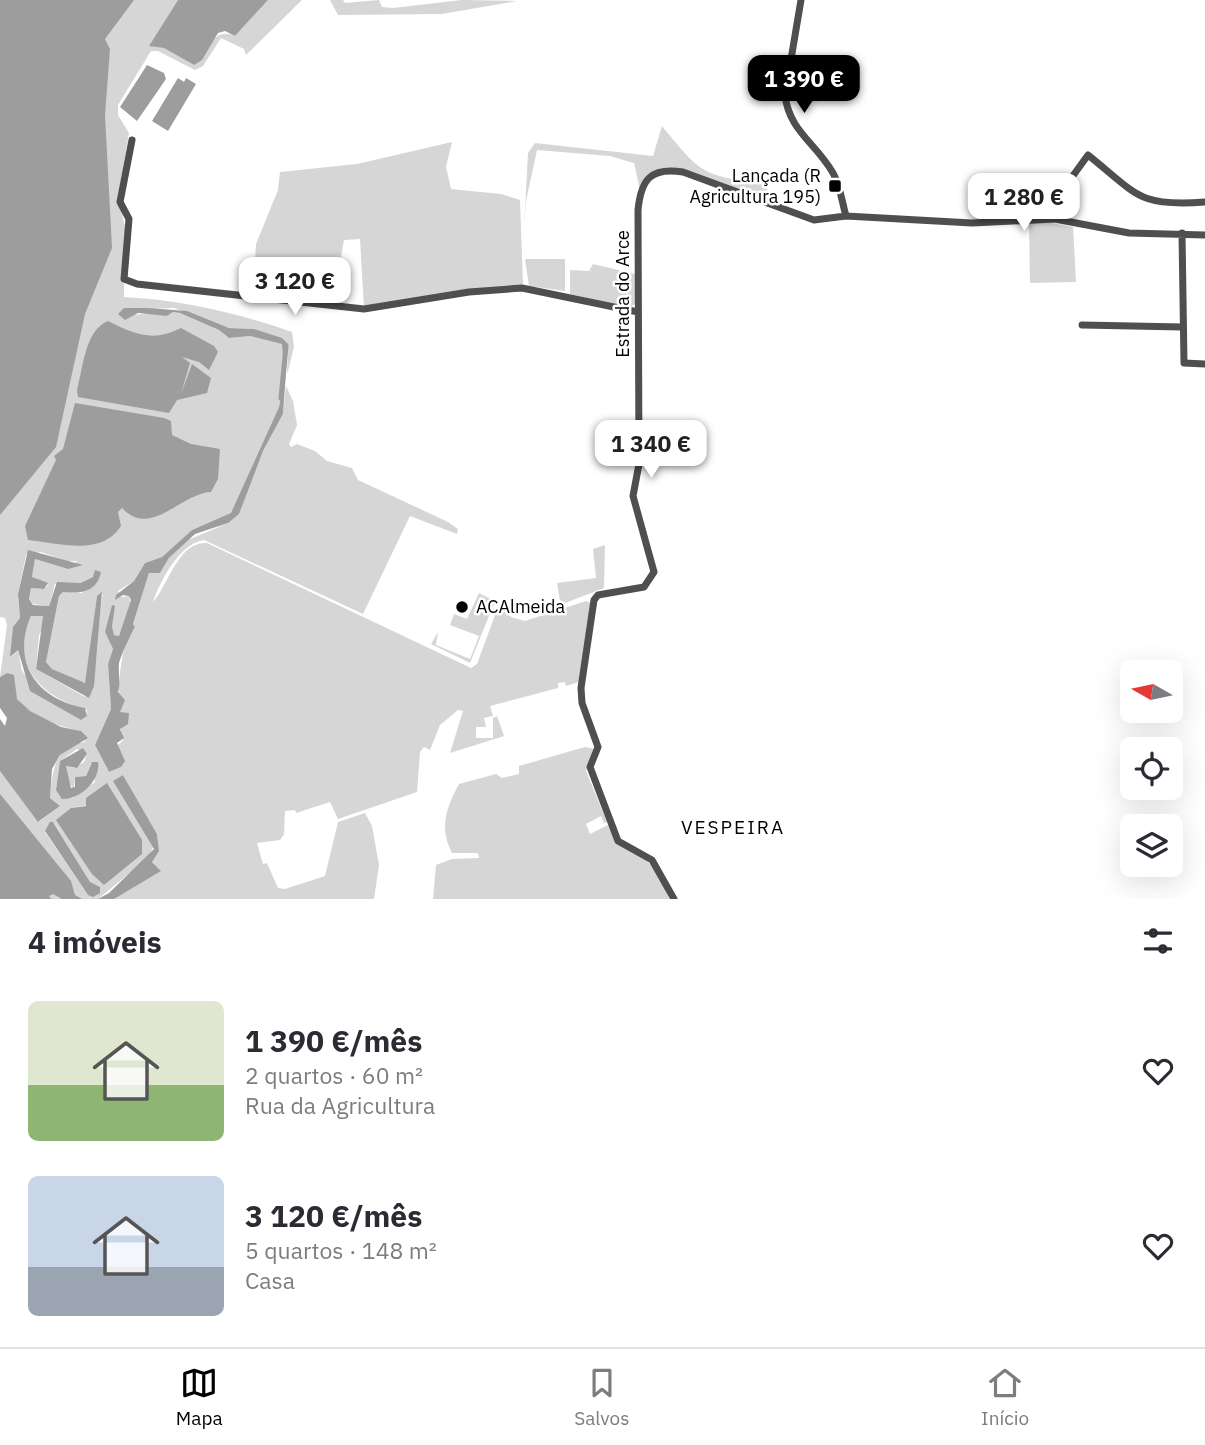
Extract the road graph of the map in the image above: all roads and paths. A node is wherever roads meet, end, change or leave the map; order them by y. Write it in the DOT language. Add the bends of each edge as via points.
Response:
graph roads {
  1 [pos="801,0"];
  2 [pos="132,140"];
  3 [pos="1205,202"];
  4 [pos="846,216"];
  5 [pos="1055,219"];
  6 [pos="1182,233"];
  7 [pos="1205,235"];
  8 [pos="638,312"];
  9 [pos="1082,325"];
  10 [pos="1182,327"];
  11 [pos="1205,363"];
  12 [pos="674,899"];
  1 -- 4 [label="street" via="786,108 790,120 834,175"];
  2 -- 8 [label="street" via="120,202 129,219 124,279 137,284 365,309 522,288"];
  3 -- 5 [label="street" via="1162,205 1145,200 1088,155 1059,195"];
  4 -- 5 [label="street, Estrada do Arce" via="972,223"];
  4 -- 8 [label="street, Estrada do Arce" via="814,220 665,169 650,176 640,190"];
  5 -- 6 [label="street, Estrada do Arce" via="1129,233"];
  6 -- 7 [label="street, Estrada do Arce"];
  6 -- 10 [label="street"];
  8 -- 12 [label="street, Estrada do Arce" via="639,464 633,496 654,572 644,587 598,595 594,600 582,703 598,747 590,767 618,841 652,860"];
  9 -- 10 [label="street"];
  10 -- 11 [label="street" via="1184,363"];
}
